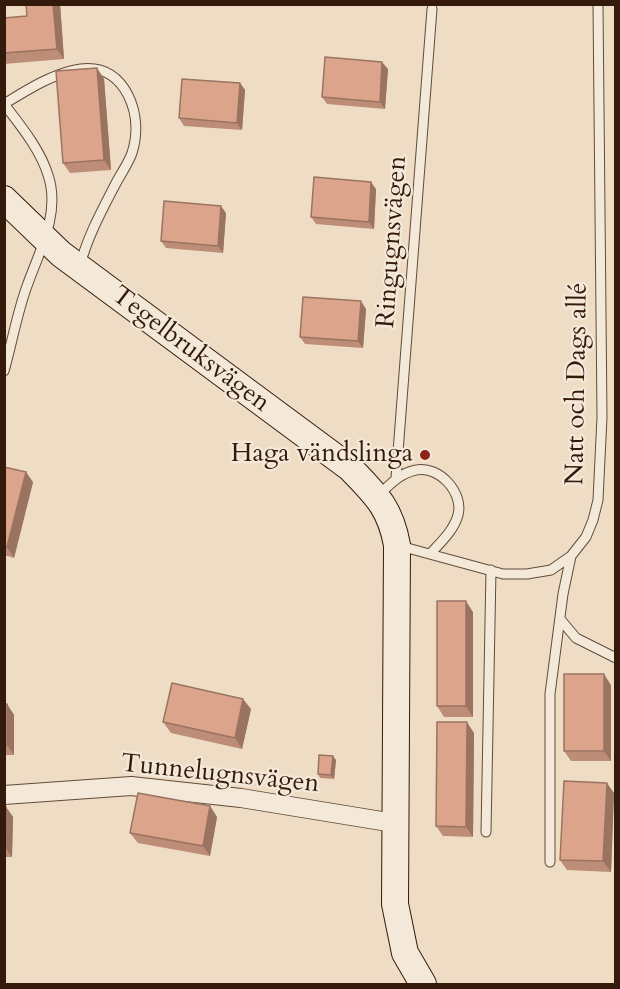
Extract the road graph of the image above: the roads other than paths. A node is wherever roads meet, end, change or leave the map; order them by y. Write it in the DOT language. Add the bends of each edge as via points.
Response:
graph roads {
  1 [pos="598,4"];
  2 [pos="432,9"];
  3 [pos="4,104"];
  4 [pos="4,200"];
  5 [pos="46,239"];
  6 [pos="80,268"];
  7 [pos="4,371"];
  8 [pos="396,478"];
  9 [pos="378,497"];
  10 [pos="397,545"];
  11 [pos="431,553"];
  12 [pos="571,556"];
  13 [pos="491,570"];
  14 [pos="560,619"];
  15 [pos="615,658"];
  16 [pos="4,795"];
  17 [pos="394,824"];
  18 [pos="486,832"];
  19 [pos="550,862"];
  20 [pos="423,984"];
  1 -- 12 [label="lane, Natt och Dags allé" via="602,417 598,500 586,537"];
  2 -- 8 [label="lane, Ringugnsvägen"];
  3 -- 5 [label="lane" via="49,175 51,201"];
  3 -- 6 [label="lane" via="53,75 75,69 112,75 124,87 132,104 136,134 131,155 88,236"];
  4 -- 5 [label="street, Tegelbruksvägen"];
  5 -- 6 [label="street, Tegelbruksvägen"];
  5 -- 7 [label="lane" via="26,287"];
  6 -- 9 [label="street, Tegelbruksvägen" via="350,468"];
  8 -- 9 [label="lane"];
  8 -- 11 [label="lane" via="418,469 441,476 457,494 459,514"];
  9 -- 10 [label="street" via="392,520"];
  10 -- 11 [label="lane, Natt och Dags allé"];
  10 -- 17 [label="street"];
  11 -- 13 [label="lane, Natt och Dags allé"];
  12 -- 13 [label="lane, Natt och Dags allé" via="551,570 503,574"];
  12 -- 14 [label="lane"];
  13 -- 18 [label="lane"];
  14 -- 15 [label="lane" via="576,638"];
  14 -- 19 [label="lane" via="550,694"];
  16 -- 17 [label="street, Tunnelugnsvägen" via="130,786 241,798"];
  17 -- 20 [label="street" via="395,904 405,953"];
}
